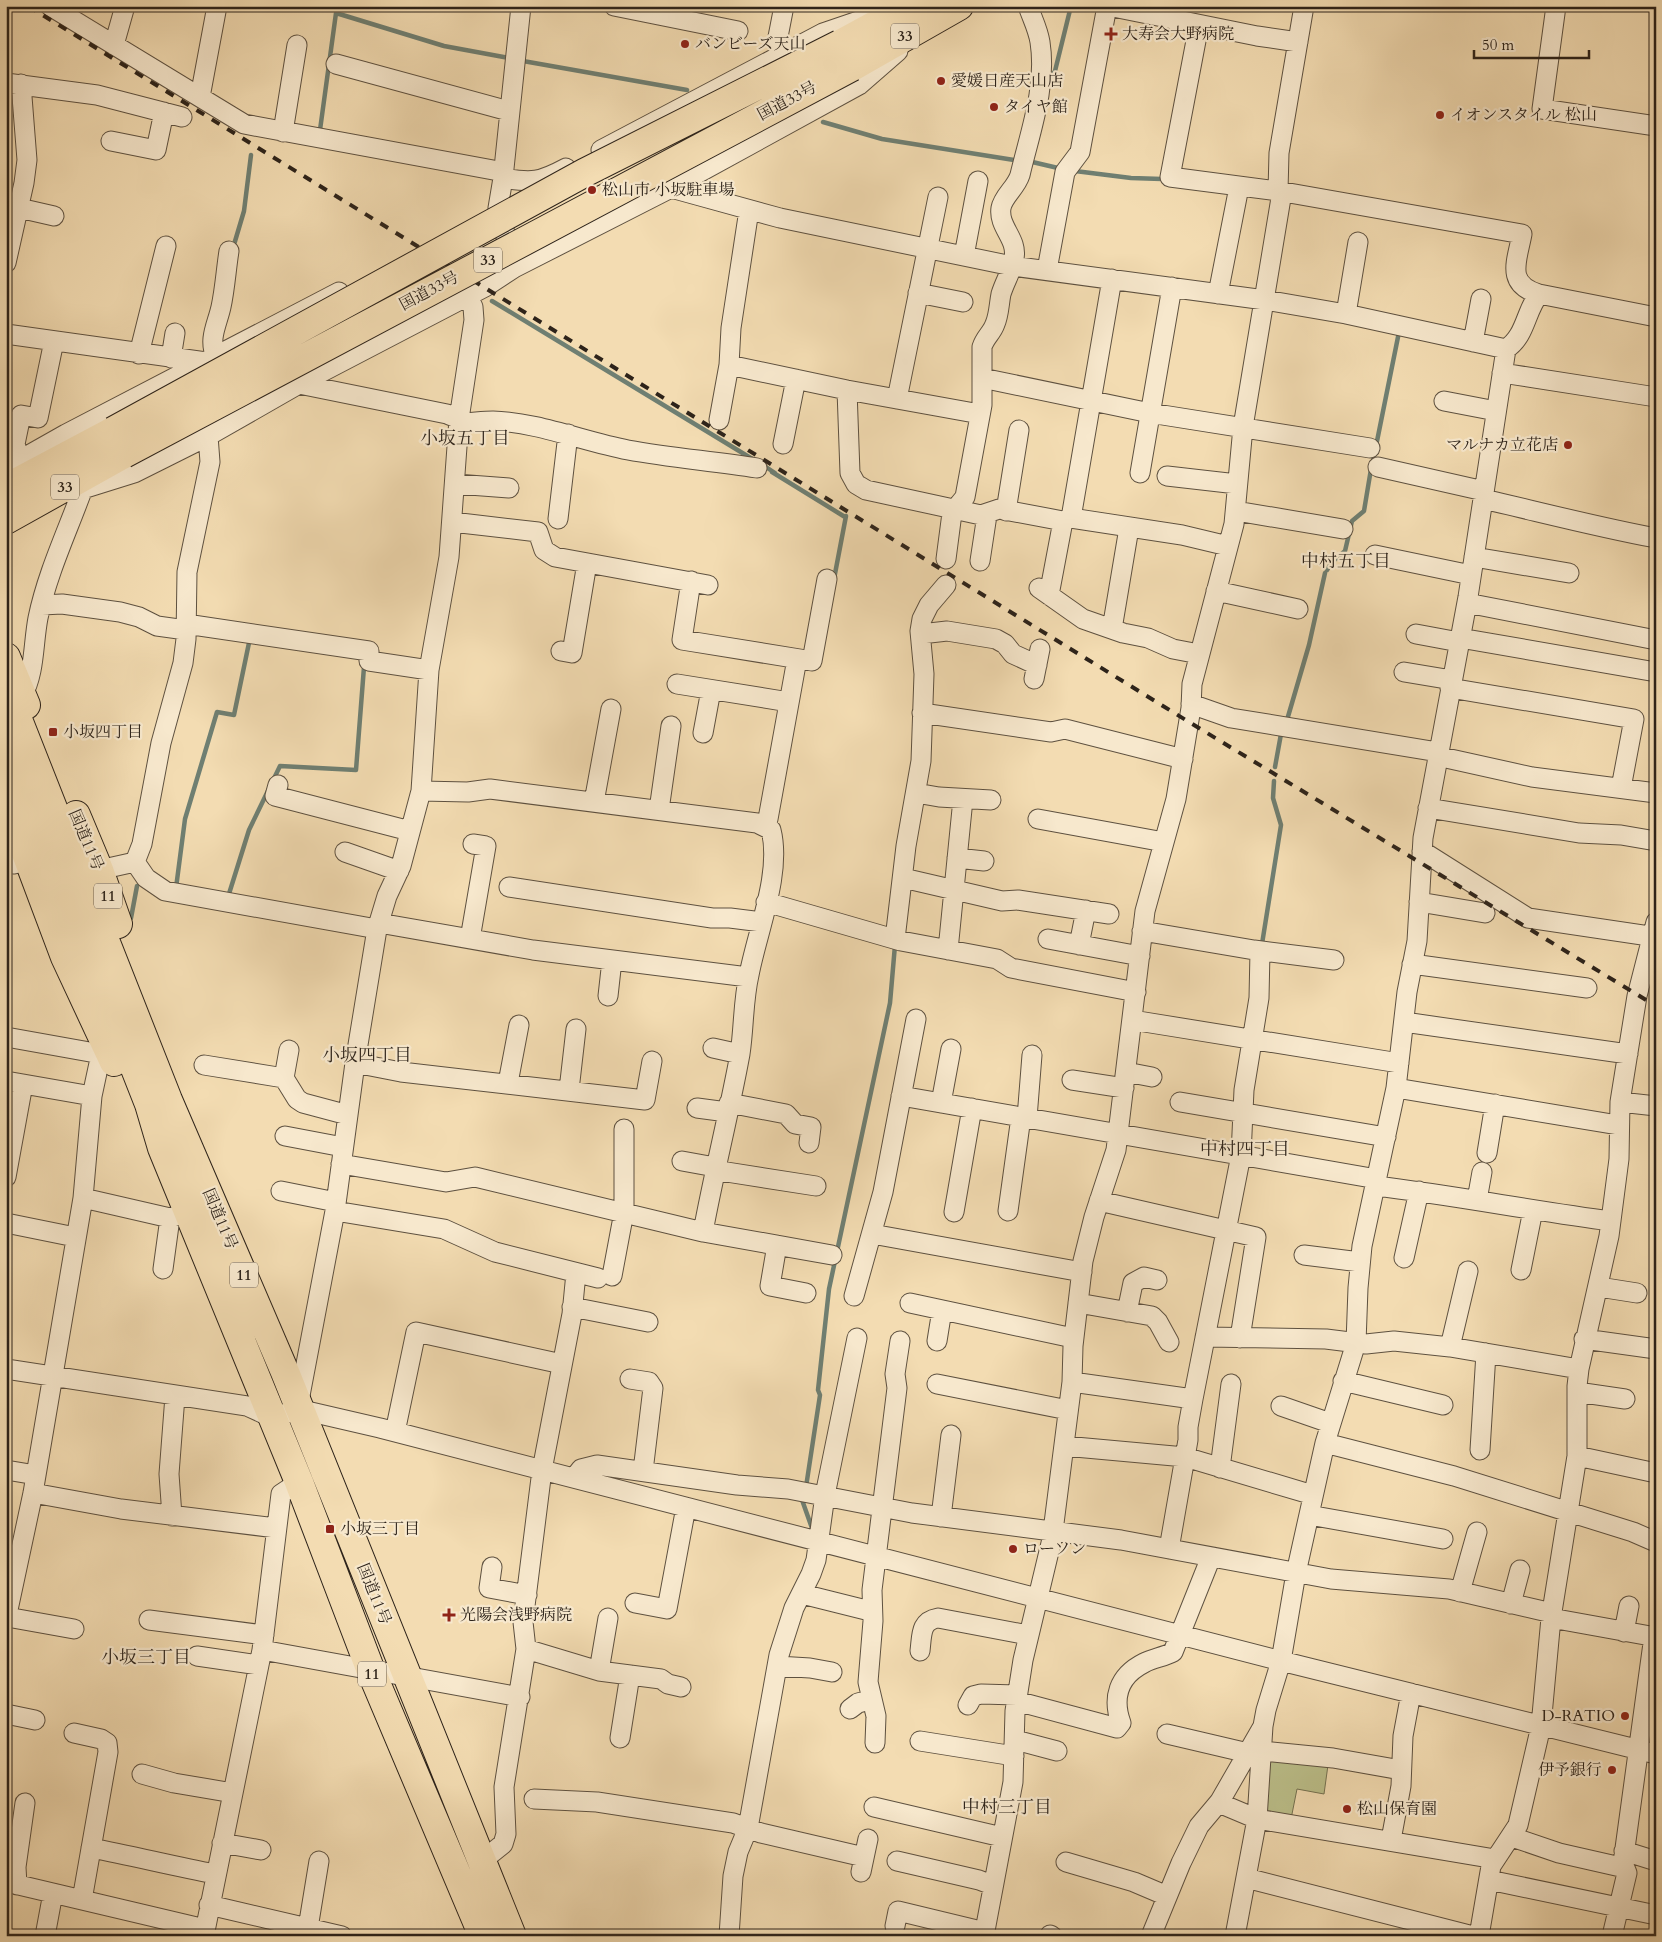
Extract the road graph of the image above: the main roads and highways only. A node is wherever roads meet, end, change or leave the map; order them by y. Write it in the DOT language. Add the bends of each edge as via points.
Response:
graph roads {
  1 [pos="910,6"];
  2 [pos="959,6"];
  3 [pos="846,56"];
  4 [pos="123,453"];
  5 [pos="6,488"];
  6 [pos="6,520"];
  7 [pos="6,657"];
  8 [pos="14,693"];
  9 [pos="6,741"];
  10 [pos="6,800"];
  11 [pos="18,862"];
  12 [pos="159,1102"];
  13 [pos="175,1145"];
  14 [pos="286,1414"];
  15 [pos="483,1936"];
  16 [pos="512,1936"];
  1 -- 3 [label="highway, 国道33号 / 33"];
  2 -- 3 [label="highway, 国道33号 / 33"];
  3 -- 4 [label="highway, 国道33号 / 33, bridge" via="584,173"];
  4 -- 5 [label="highway, 国道33号 / 33"];
  4 -- 6 [label="highway, 国道33号 / 33"];
  7 -- 8 [label="highway, 国道11号 / 11"];
  8 -- 12 [label="highway, 国道11号 / 11"];
  8 -- 13 [label="highway, 国道11号 / 11" via="99,870 178,1092"];
  9 -- 12 [label="highway, 国道11号 / 11"];
  10 -- 11 [label="highway, 国道11号 / 11"];
  11 -- 13 [label="highway, 国道11号 / 11" via="65,957 105,1052 138,1112"];
  12 -- 13 [label="highway, 国道11号 / 11"];
  13 -- 14 [label="highway, 国道11号 / 11" via="285,1372"];
  13 -- 14 [label="highway, 国道11号 / 11" via="180,1215"];
  14 -- 15 [label="highway, 国道11号 / 11" via="299,1482 371,1671"];
  14 -- 16 [label="highway, 国道11号 / 11" via="409,1678"];
}
